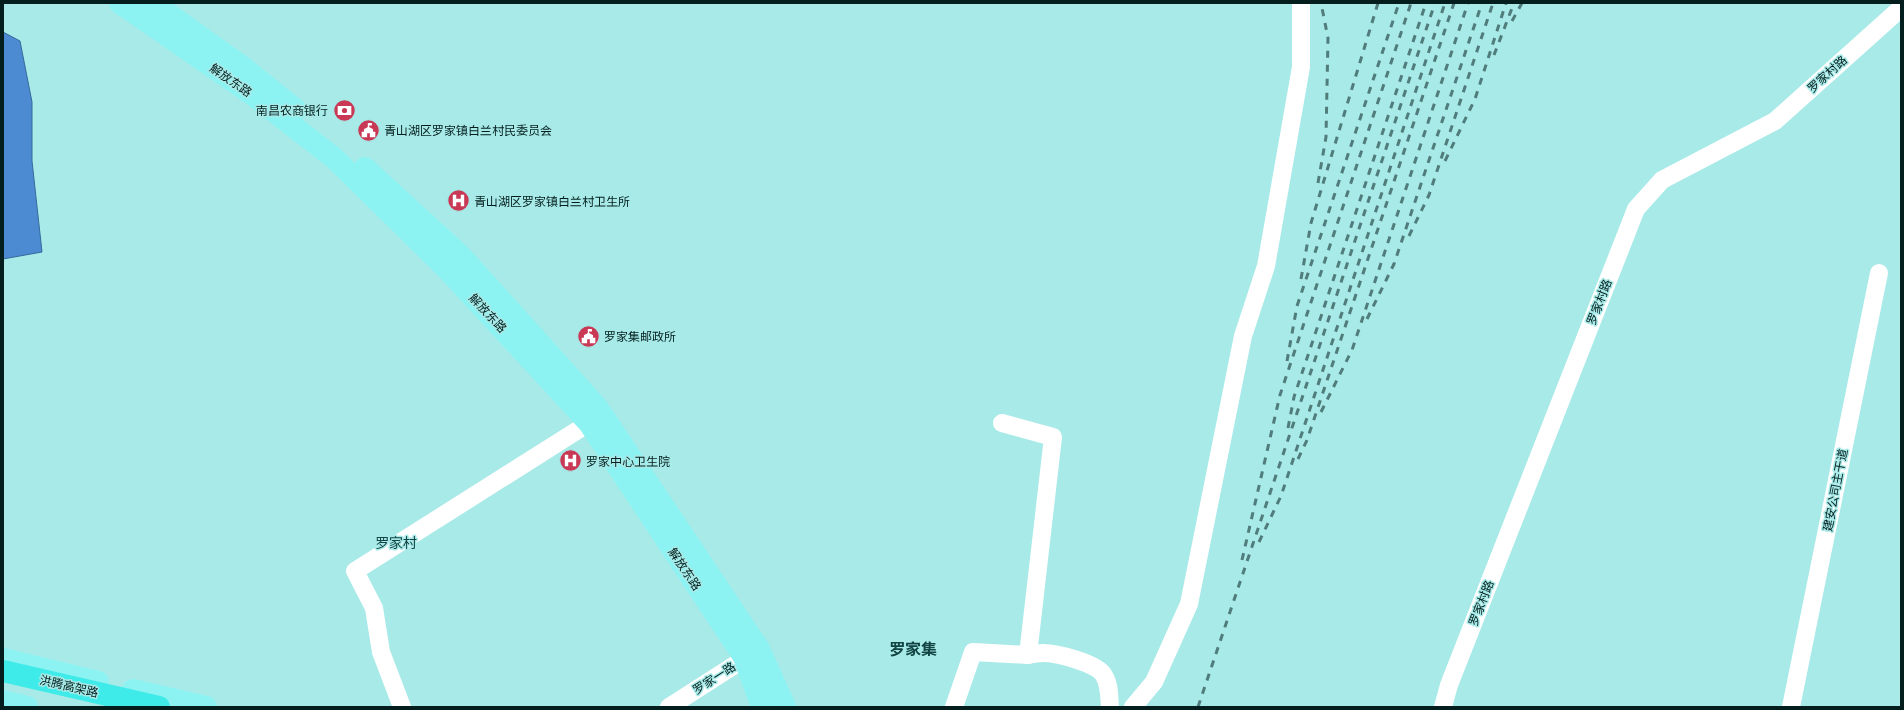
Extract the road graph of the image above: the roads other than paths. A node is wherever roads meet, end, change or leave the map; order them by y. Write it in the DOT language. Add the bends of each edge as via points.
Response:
graph roads {
  1 [pos="120,3"];
  2 [pos="153,3"];
  3 [pos="1301,3"];
  4 [pos="1901,8"];
  5 [pos="1879,274"];
  6 [pos="1002,422"];
  7 [pos="589,423"];
  8 [pos="752,653"];
  9 [pos="1028,654"];
  10 [pos="3,660"];
  11 [pos="3,671"];
  12 [pos="3,701"];
  13 [pos="28,707"];
  14 [pos="158,707"];
  15 [pos="206,707"];
  16 [pos="402,707"];
  17 [pos="669,707"];
  18 [pos="762,707"];
  19 [pos="785,707"];
  20 [pos="954,707"];
  21 [pos="1110,707"];
  22 [pos="1132,707"];
  23 [pos="1442,707"];
  24 [pos="1791,707"];
  1 -- 7 [label="main road, 解放东路" via="253,95 334,158 448,270"];
  2 -- 8 [label="main road, 解放东路" via="244,68 337,142 460,255 597,407"];
  3 -- 22 [label="street" via="1301,67 1266,266 1243,336 1189,604 1154,682"];
  4 -- 23 [label="street, 罗家村路" via="1775,121 1662,180 1636,209"];
  5 -- 24 [label="street, 建安公司主干道"];
  6 -- 9 [label="street" via="1052,438"];
  7 -- 8 [label="main road, 解放东路"];
  7 -- 16 [label="street" via="355,571 374,608 381,652"];
  8 -- 17 [label="street, 罗家一路"];
  8 -- 18 [label="main road, 解放东路"];
  8 -- 19 [label="main road, 解放东路"];
  9 -- 20 [label="street" via="973,652"];
  9 -- 21 [label="street" via="1044,653 1066,657 1098,670 1103,674 1109,689"];
  10 -- 15 [label="main road"];
  11 -- 14 [label="highway, 洪腾高架路"];
  12 -- 13 [label="main road"];
}
